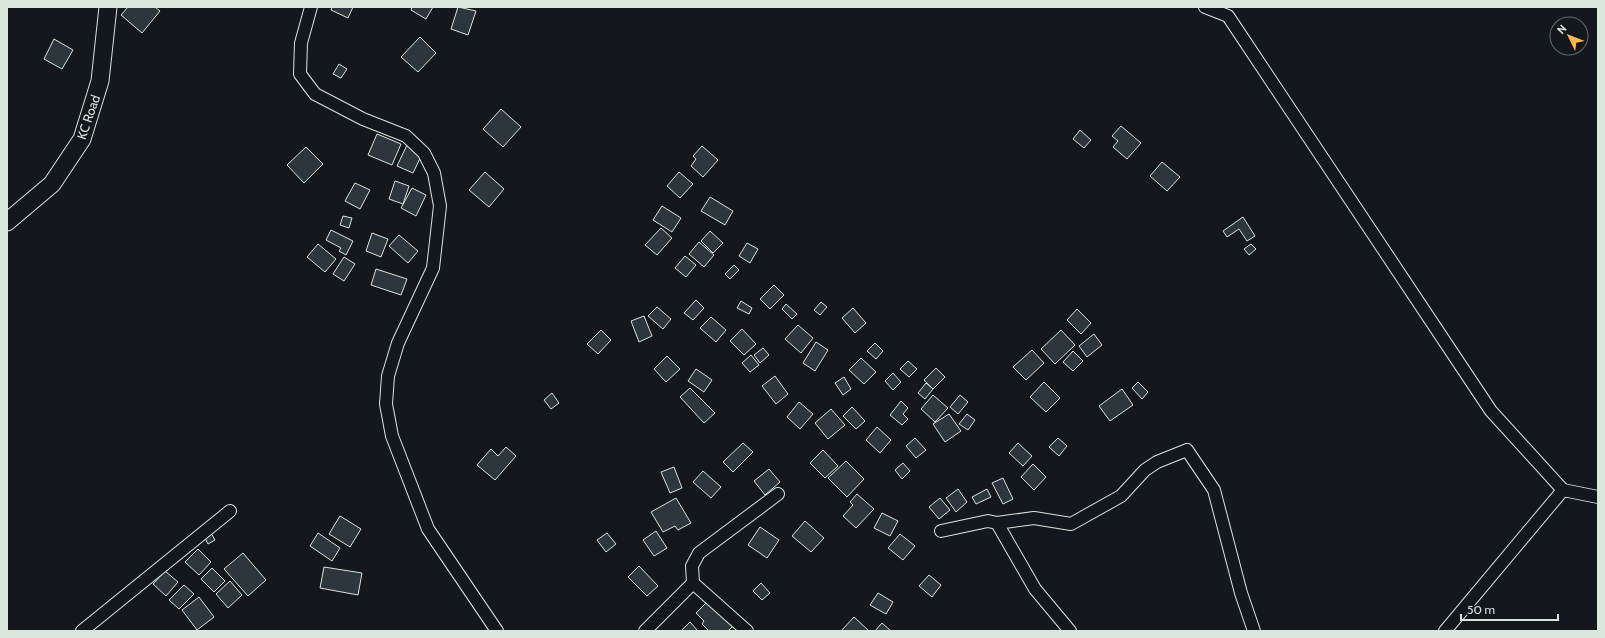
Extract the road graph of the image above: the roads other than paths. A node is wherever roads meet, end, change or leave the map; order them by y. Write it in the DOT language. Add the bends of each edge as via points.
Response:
graph roads {
  1 [pos="108,7"];
  2 [pos="311,7"];
  3 [pos="1205,7"];
  4 [pos="7,222"];
  5 [pos="1563,490"];
  6 [pos="778,494"];
  7 [pos="1598,497"];
  8 [pos="230,511"];
  9 [pos="997,523"];
  10 [pos="940,531"];
  11 [pos="693,583"];
  12 [pos="82,631"];
  13 [pos="498,631"];
  14 [pos="645,631"];
  15 [pos="747,631"];
  16 [pos="1070,631"];
  17 [pos="1254,631"];
  18 [pos="1445,631"];
  1 -- 4 [label="main road, KC Road" via="100,81 82,139 52,184"];
  2 -- 13 [label="street" via="301,43 300,74 303,79 315,94 363,119 406,136 424,153 434,173 440,206 433,268 398,343 388,376 386,404 392,436 428,529"];
  3 -- 5 [label="street" via="1228,16 1491,411"];
  5 -- 7 [label="street"];
  5 -- 18 [label="street"];
  6 -- 11 [label="street" via="699,554 692,566"];
  8 -- 12 [label="street"];
  9 -- 10 [label="street" via="988,521"];
  9 -- 16 [label="street" via="1035,589"];
  9 -- 17 [label="street" via="1034,518 1071,524 1121,496 1145,470 1157,462 1187,450 1214,490 1241,593"];
  11 -- 14 [label="street"];
  11 -- 15 [label="street"];
}
